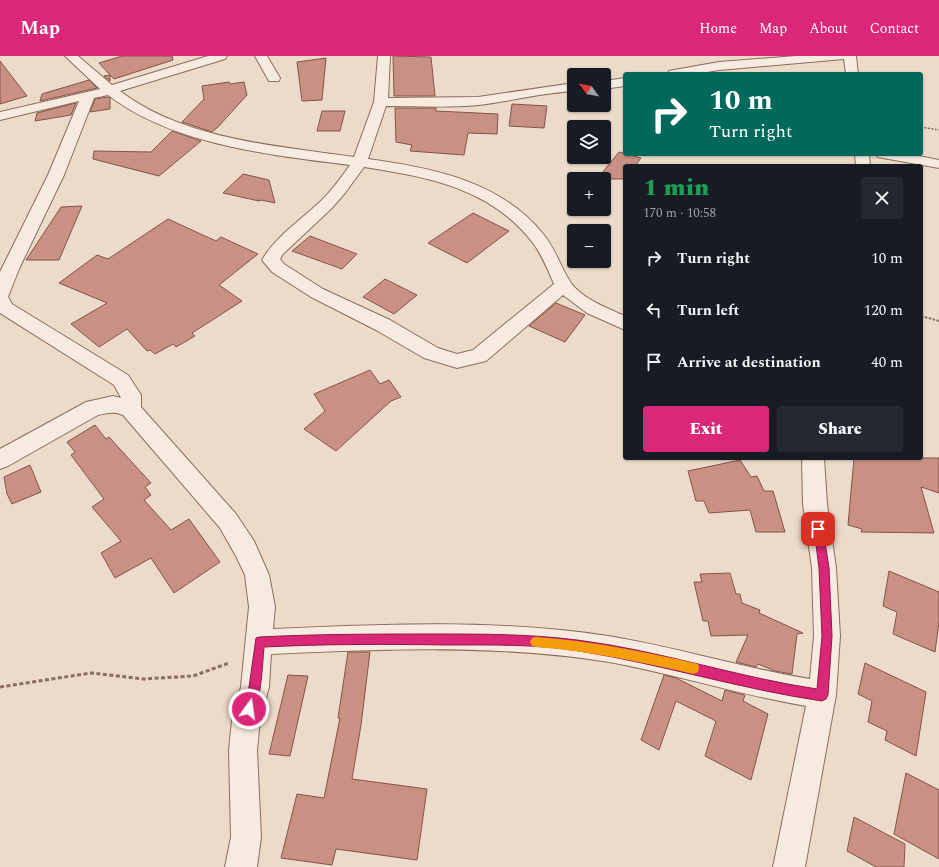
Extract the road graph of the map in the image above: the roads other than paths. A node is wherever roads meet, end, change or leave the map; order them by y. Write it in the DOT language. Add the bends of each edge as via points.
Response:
graph roads {
  1 [pos="71,56"];
  2 [pos="221,56"];
  3 [pos="261,56"];
  4 [pos="384,56"];
  5 [pos="841,56"];
  6 [pos="850,56"];
  7 [pos="685,72"];
  8 [pos="852,72"];
  9 [pos="274,78"];
  10 [pos="623,82"];
  11 [pos="611,84"];
  12 [pos="567,87"];
  13 [pos="111,90"];
  14 [pos="88,96"];
  15 [pos="381,102"];
  16 [pos="0,116"];
  17 [pos="895,156"];
  18 [pos="360,162"];
  19 [pos="939,164"];
  20 [pos="564,285"];
  21 [pos="0,295"];
  22 [pos="0,300"];
  23 [pos="623,321"];
  24 [pos="130,409"];
  25 [pos="0,460"];
  26 [pos="813,460"];
  27 [pos="259,642"];
  28 [pos="822,695"];
  29 [pos="241,867"];
  30 [pos="789,867"];
  1 -- 13 [label="street"];
  2 -- 13 [label="street"];
  3 -- 9 [label="street"];
  4 -- 15 [label="street"];
  5 -- 7 [label="street" via="719,66"];
  6 -- 8 [label="street"];
  10 -- 11 [label="street"];
  12 -- 15 [label="street" via="491,99"];
  13 -- 14 [label="street"];
  13 -- 18 [label="street" via="133,106 193,131 302,154"];
  14 -- 16 [label="street"];
  14 -- 21 [label="street" via="56,175"];
  15 -- 18 [label="street"];
  17 -- 19 [label="street"];
  18 -- 20 [label="street" via="454,180 488,197 516,216 537,237"];
  18 -- 20 [label="street" via="340,190 276,251 272,260 278,268 310,289 383,325 431,353 457,361 479,356"];
  20 -- 23 [label="street" via="585,304"];
  22 -- 24 [label="street" via="6,308 121,380 131,395"];
  24 -- 25 [label="street" via="113,404 93,408"];
  24 -- 27 [label="street" via="228,522 245,549 257,575 262,607"];
  26 -- 28 [label="street" via="827,628"];
  27 -- 28 [label="street" via="423,638 577,645 663,661 782,689"];
  27 -- 29 [label="street" via="243,750 246,837"];
  28 -- 30 [label="street"];
}
